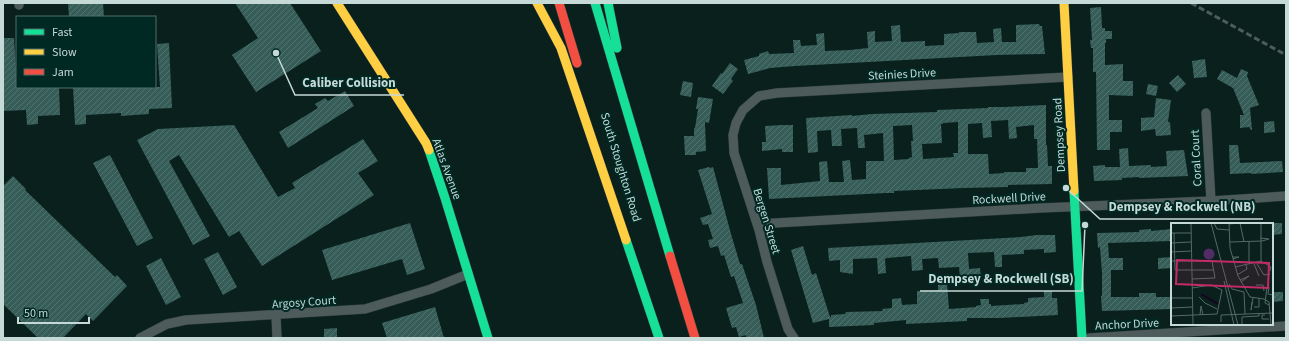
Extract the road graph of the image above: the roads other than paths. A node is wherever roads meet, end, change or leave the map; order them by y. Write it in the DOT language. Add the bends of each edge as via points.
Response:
graph roads {
  1 [pos="337,3"];
  2 [pos="537,3"];
  3 [pos="559,3"];
  4 [pos="596,3"];
  5 [pos="608,3"];
  6 [pos="1064,3"];
  7 [pos="579,72"];
  8 [pos="1068,77"];
  9 [pos="586,94"];
  10 [pos="743,110"];
  11 [pos="1206,113"];
  12 [pos="641,159"];
  13 [pos="1286,196"];
  14 [pos="1211,201"];
  15 [pos="1075,207"];
  16 [pos="757,224"];
  17 [pos="468,274"];
  18 [pos="276,316"];
  19 [pos="1286,326"];
  20 [pos="140,338"];
  21 [pos="277,338"];
  22 [pos="488,338"];
  23 [pos="660,338"];
  24 [pos="695,338"];
  25 [pos="794,338"];
  26 [pos="1082,338"];
  27 [pos="1089,338"];
  1 -- 17 [label="main road, Atlas Avenue" via="426,143"];
  2 -- 23 [label="main road" via="561,48"];
  3 -- 7 [label="main road"];
  4 -- 12 [label="main road, South Stoughton Road"];
  5 -- 12 [label="main road"];
  6 -- 8 [label="main road, Dempsey Road"];
  8 -- 10 [label="street, Steinies Drive" via="777,93 759,96"];
  8 -- 15 [label="main road, Dempsey Road"];
  9 -- 23 [label="main road, South Stoughton Road"];
  10 -- 16 [label="street, Bergen Street" via="736,123 734,153"];
  11 -- 14 [label="street, Coral Court"];
  12 -- 24 [label="main road, South Stoughton Road"];
  13 -- 14 [label="street, Rockwell Drive"];
  14 -- 15 [label="street, Rockwell Drive"];
  15 -- 16 [label="street, Rockwell Drive"];
  15 -- 26 [label="main road, Dempsey Road"];
  16 -- 25 [label="street, Bergen Street" via="788,329"];
  17 -- 18 [label="street, Argosy Court" via="365,310"];
  17 -- 22 [label="main road, Atlas Avenue"];
  18 -- 20 [label="street, Argosy Court" via="186,320 167,324"];
  18 -- 21 [label="street"];
  19 -- 27 [label="street, Anchor Drive"];
}
